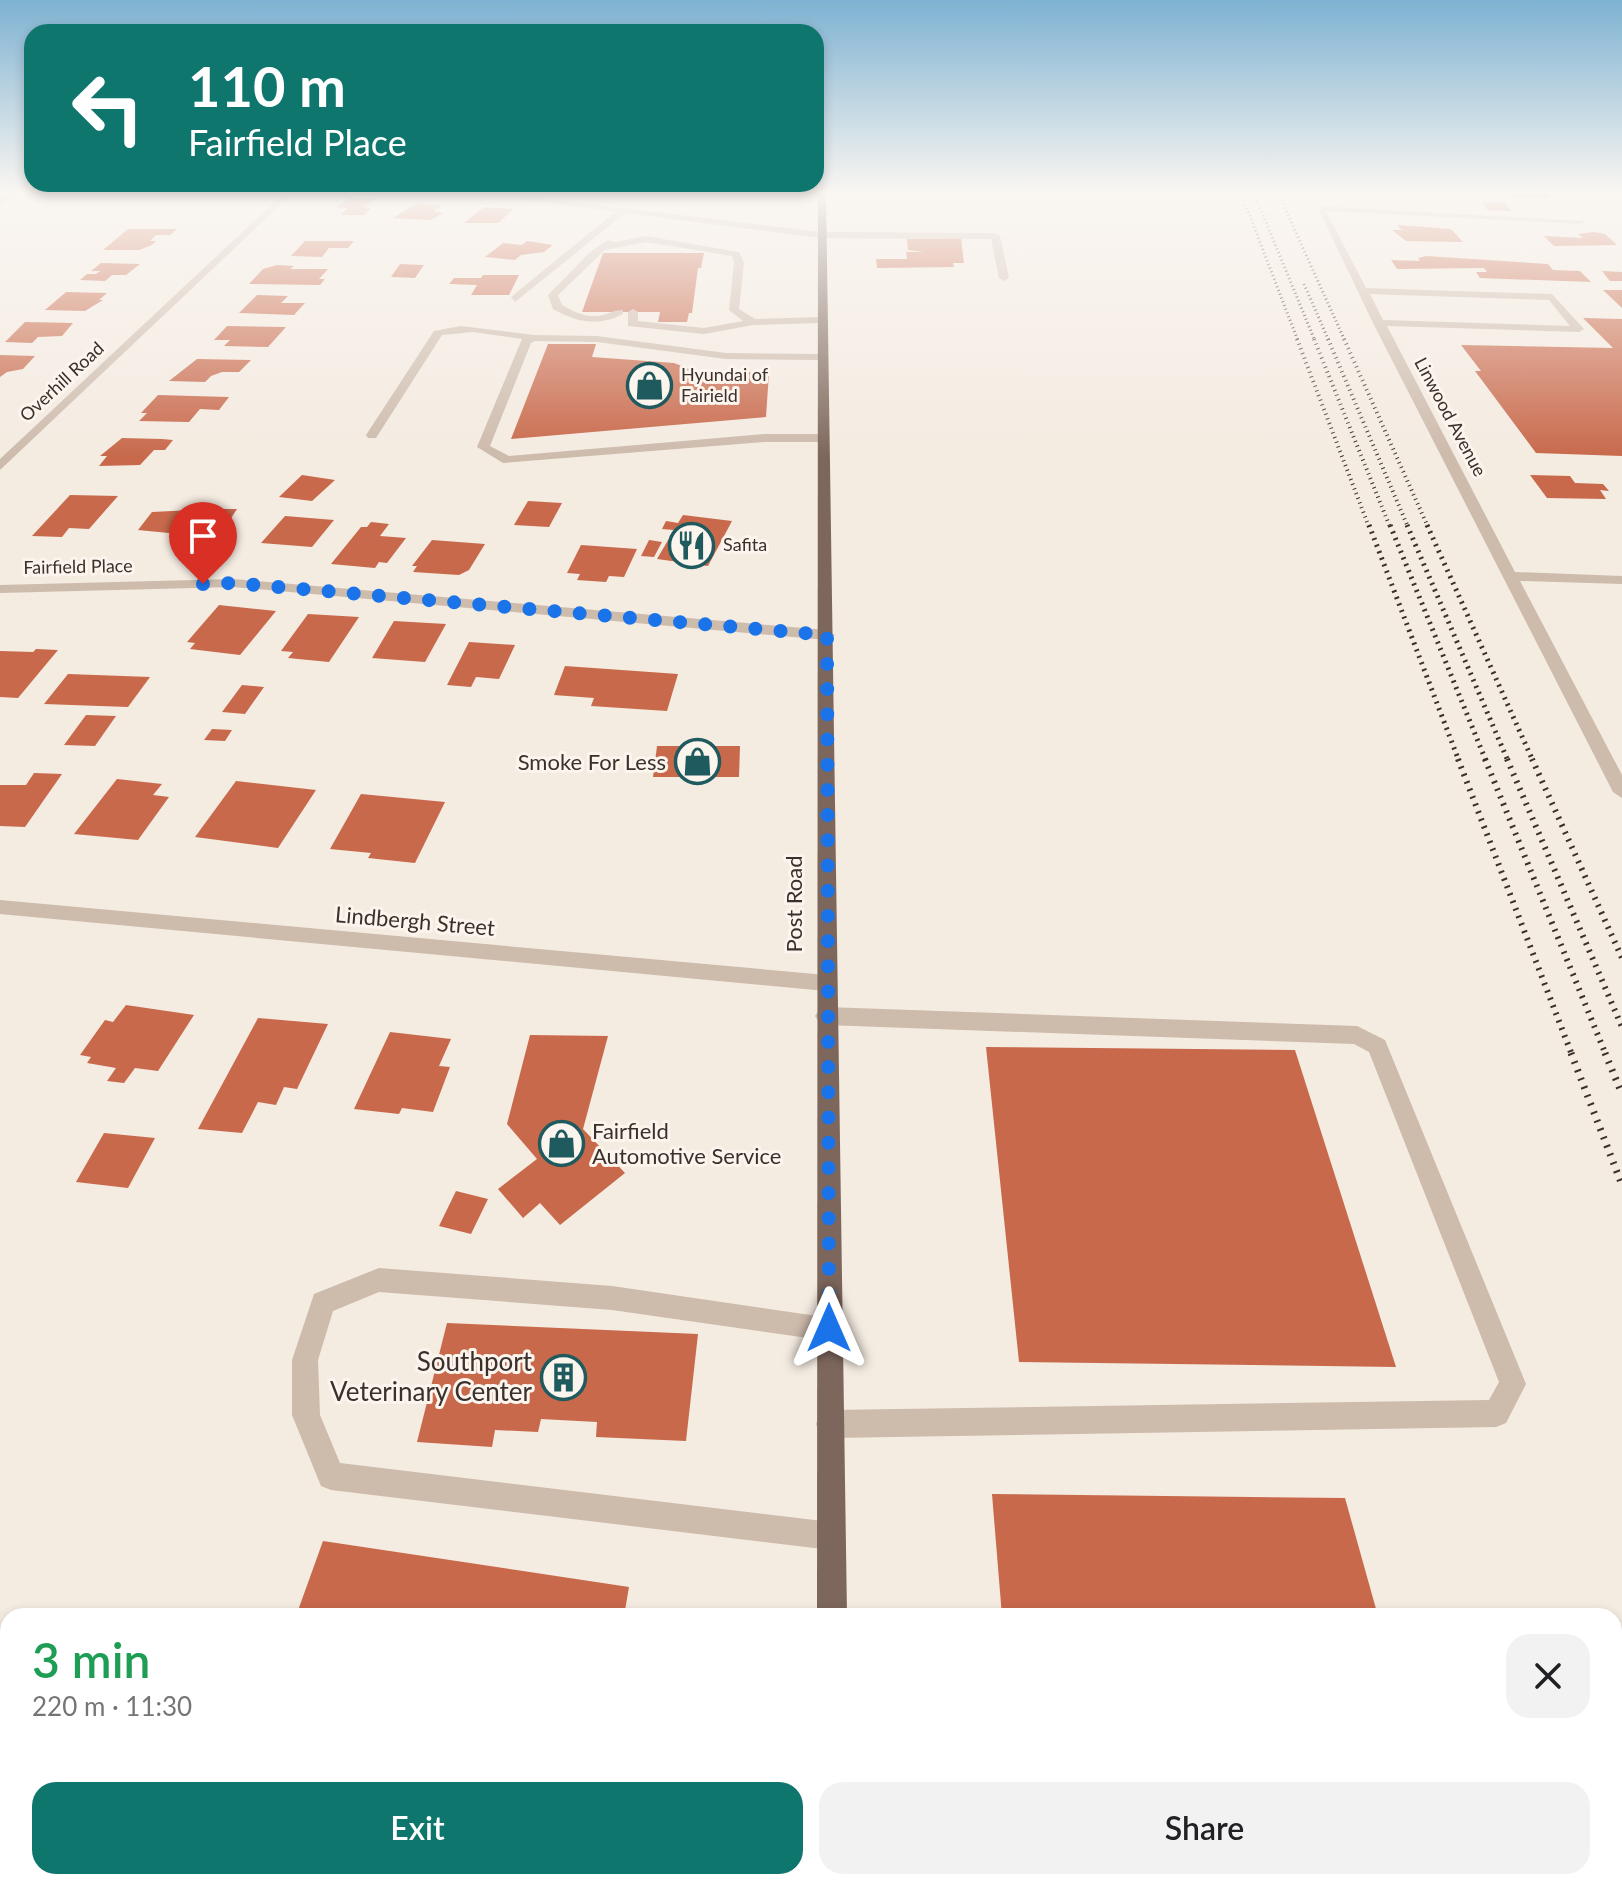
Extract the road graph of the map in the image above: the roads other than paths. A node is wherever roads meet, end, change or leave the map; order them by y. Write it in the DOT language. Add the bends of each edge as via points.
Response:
graph roads {
  1 [pos="196,281"];
  2 [pos="537,281"];
  3 [pos="567,281"];
  4 [pos="737,281"];
  5 [pos="821,281"];
  6 [pos="1358,281"];
  7 [pos="1363,291"];
  8 [pos="515,299"];
  9 [pos="619,312"];
  10 [pos="821,320"];
  11 [pos="605,321"];
  12 [pos="753,322"];
  13 [pos="1378,323"];
  14 [pos="534,338"];
  15 [pos="822,357"];
  16 [pos="372,435"];
  17 [pos="824,438"];
  18 [pos="0,466"];
  19 [pos="1512,576"];
  20 [pos="1622,580"];
  21 [pos="0,589"];
  22 [pos="827,635"];
  23 [pos="1622,792"];
  24 [pos="0,907"];
  25 [pos="826,983"];
  26 [pos="826,1016"];
  27 [pos="829,1328"];
  28 [pos="830,1424"];
  29 [pos="831,1536"];
  30 [pos="832,1608"];
  1 -- 18 [label="street, Overhill Road"];
  2 -- 8 [label="street"];
  3 -- 11 [label="street" via="553,295 557,307 573,316"];
  4 -- 12 [label="street" via="734,310"];
  5 -- 10 [label="main road, Post Road"];
  6 -- 7 [label="street, Linwood Avenue"];
  7 -- 13 [label="street, Linwood Avenue"];
  7 -- 13 [label="street" via="1552,297 1579,329"];
  9 -- 11 [label="street"];
  10 -- 12 [label="street"];
  10 -- 15 [label="main road, Post Road"];
  11 -- 12 [label="street" via="632,318 704,331"];
  13 -- 19 [label="street, Linwood Avenue"];
  14 -- 15 [label="street" via="597,339 726,356"];
  14 -- 16 [label="street" via="482,330 438,333"];
  14 -- 17 [label="street" via="526,341 483,447 507,460 764,438"];
  15 -- 17 [label="main road, Post Road"];
  17 -- 22 [label="main road, Post Road"];
  19 -- 20 [label="street"];
  19 -- 23 [label="street, Linwood Avenue"];
  21 -- 22 [label="street, Fairfield Place" via="233,583"];
  22 -- 25 [label="main road, Post Road"];
  24 -- 25 [label="street, Lindbergh Street"];
  25 -- 26 [label="main road, Post Road"];
  26 -- 27 [label="main road, Post Road"];
  26 -- 28 [label="street" via="1357,1035 1377,1046 1513,1384 1496,1413"];
  27 -- 28 [label="main road, Post Road"];
  27 -- 29 [label="street" via="612,1298 379,1280 323,1303 305,1360 306,1415 331,1476"];
  28 -- 29 [label="main road, Post Road"];
  29 -- 30 [label="main road, Post Road"];
}
